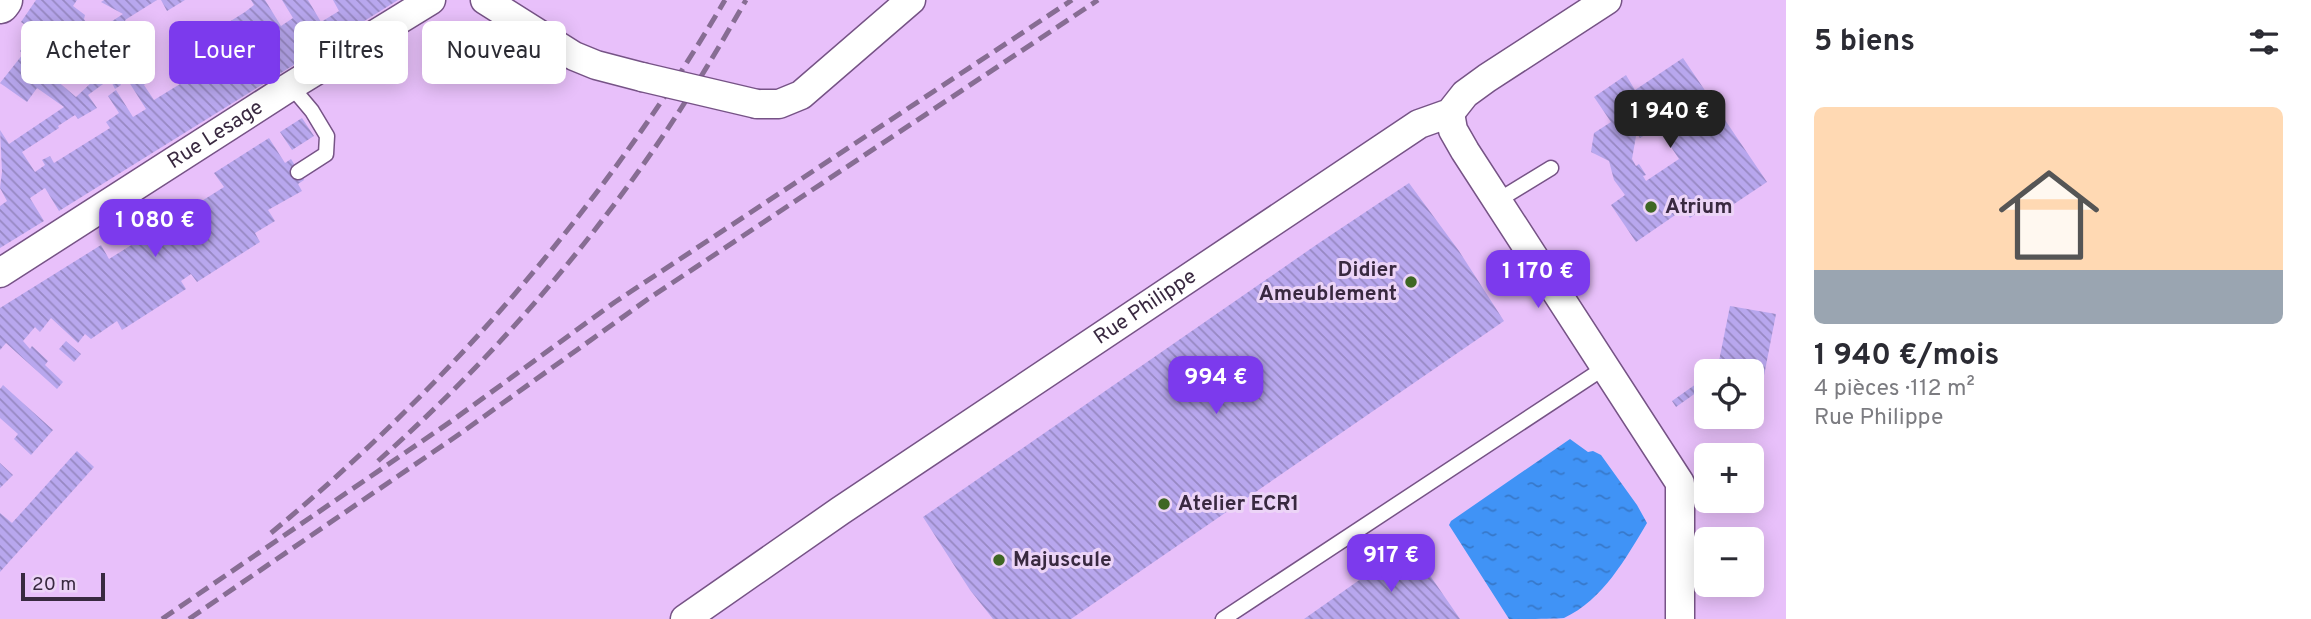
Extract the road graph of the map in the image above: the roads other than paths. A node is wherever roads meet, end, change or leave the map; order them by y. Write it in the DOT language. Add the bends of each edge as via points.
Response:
graph roads {
  1 [pos="431,0"];
  2 [pos="911,0"];
  3 [pos="1607,0"];
  4 [pos="489,2"];
  5 [pos="291,86"];
  6 [pos="1450,113"];
  7 [pos="1551,168"];
  8 [pos="298,172"];
  9 [pos="1497,201"];
  10 [pos="0,273"];
  11 [pos="1604,368"];
  12 [pos="685,619"];
  13 [pos="1223,619"];
  14 [pos="1680,619"];
  1 -- 5 [label="street, Rue Lesage"];
  2 -- 4 [label="street, bridge" via="801,95 779,104 757,104 596,65 553,45"];
  3 -- 6 [label="street, Rue Philippe" via="1476,86"];
  5 -- 8 [label="lane" via="327,136 326,154"];
  5 -- 10 [label="street, Rue Lesage"];
  6 -- 9 [label="street" via="1453,130"];
  6 -- 12 [label="street, Rue Philippe" via="1419,124"];
  7 -- 9 [label="lane"];
  9 -- 11 [label="street"];
  11 -- 13 [label="lane"];
  11 -- 14 [label="street" via="1680,484"];
}
